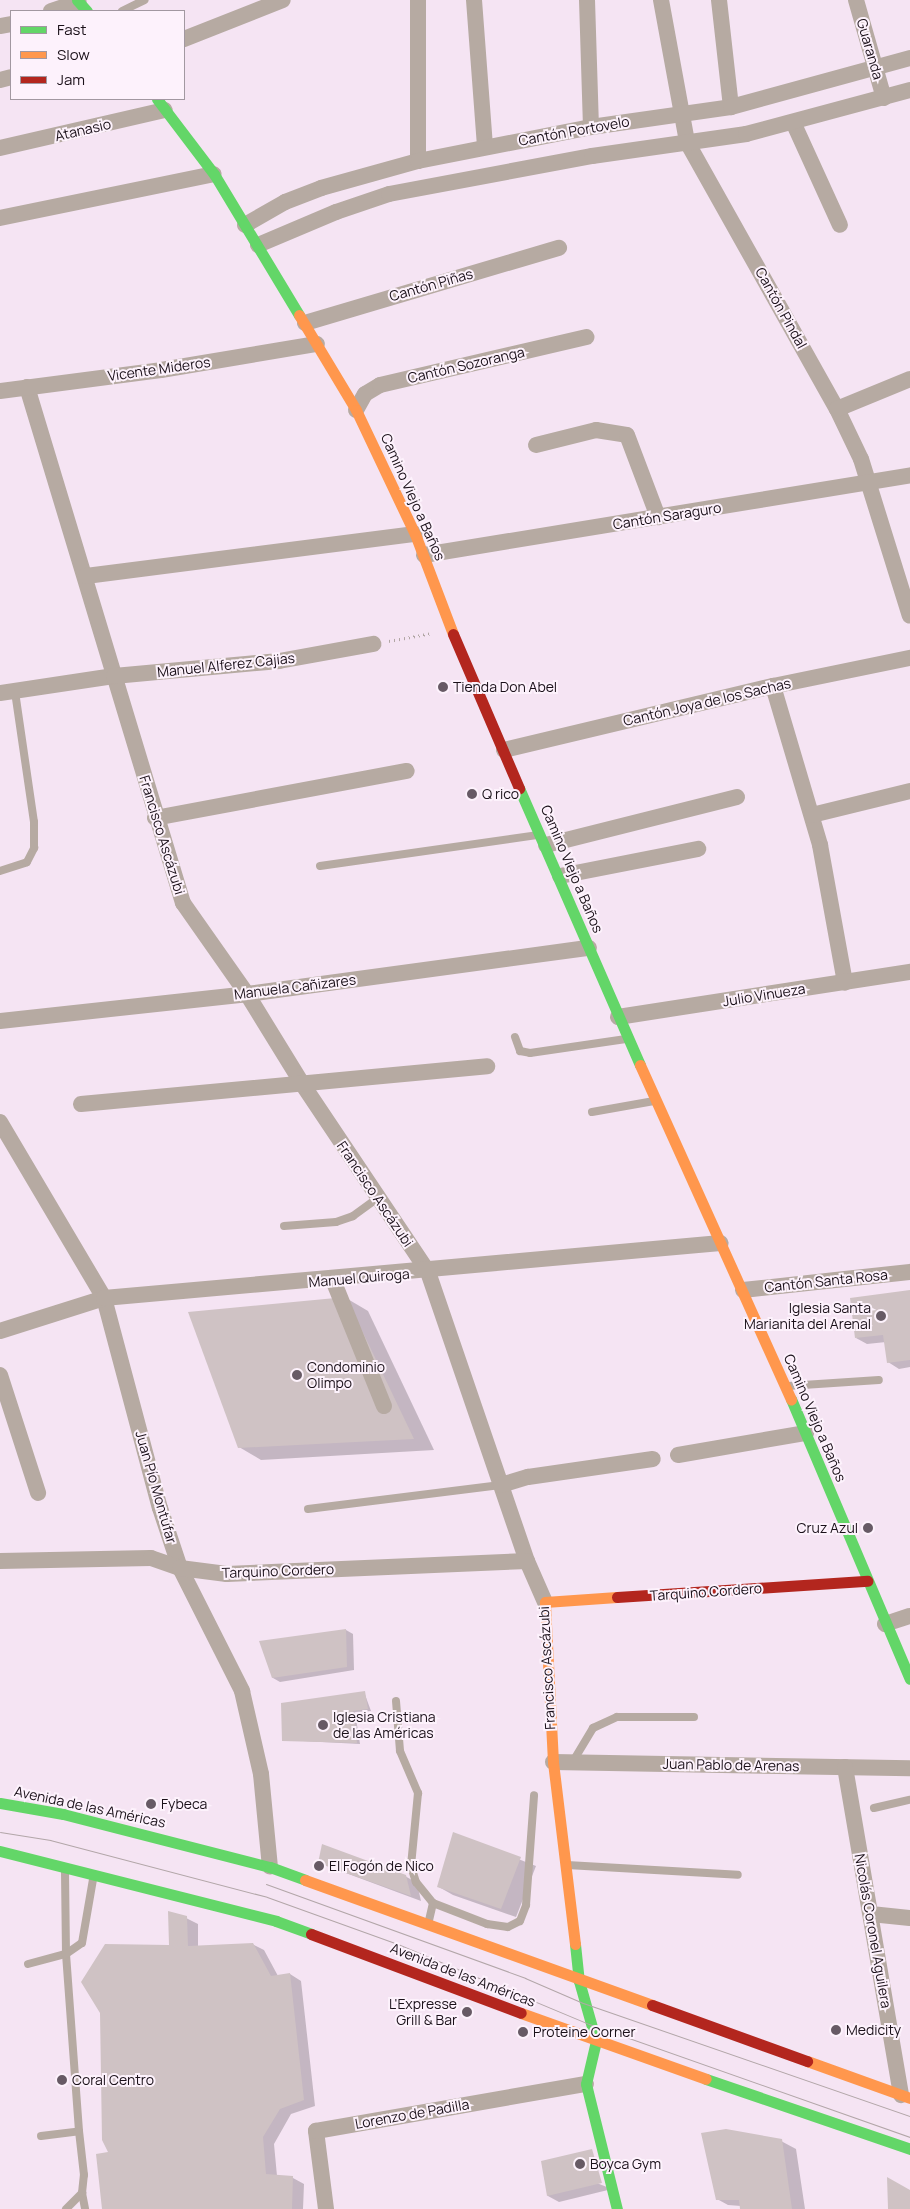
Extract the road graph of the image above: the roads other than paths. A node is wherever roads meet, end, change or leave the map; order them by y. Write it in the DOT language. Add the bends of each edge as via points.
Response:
graph roads {
  1 [pos="145,0"];
  2 [pos="283,0"];
  3 [pos="418,0"];
  4 [pos="474,0"];
  5 [pos="587,0"];
  6 [pos="661,0"];
  7 [pos="719,0"];
  8 [pos="856,0"];
  9 [pos="81,4"];
  10 [pos="55,10"];
  11 [pos="124,10"];
  12 [pos="185,38"];
  13 [pos="910,58"];
  14 [pos="876,69"];
  15 [pos="910,90"];
  16 [pos="884,98"];
  17 [pos="161,105"];
  18 [pos="730,107"];
  19 [pos="682,113"];
  20 [pos="793,122"];
  21 [pos="591,127"];
  22 [pos="687,142"];
  23 [pos="484,147"];
  24 [pos="0,148"];
  25 [pos="418,161"];
  26 [pos="214,174"];
  27 [pos="0,218"];
  28 [pos="245,225"];
  29 [pos="840,225"];
  30 [pos="258,245"];
  31 [pos="559,248"];
  32 [pos="305,323"];
  33 [pos="587,336"];
  34 [pos="317,344"];
  35 [pos="910,379"];
  36 [pos="27,387"];
  37 [pos="0,391"];
  38 [pos="837,409"];
  39 [pos="356,410"];
  40 [pos="536,445"];
  41 [pos="910,475"];
  42 [pos="869,483"];
  43 [pos="658,517"];
  44 [pos="415,534"];
  45 [pos="424,555"];
  46 [pos="86,576"];
  47 [pos="910,616"];
  48 [pos="373,644"];
  49 [pos="910,658"];
  50 [pos="114,676"];
  51 [pos="773,686"];
  52 [pos="7,692"];
  53 [pos="504,750"];
  54 [pos="407,771"];
  55 [pos="910,792"];
  56 [pos="737,797"];
  57 [pos="812,815"];
  58 [pos="155,818"];
  59 [pos="544,840"];
  60 [pos="698,849"];
  61 [pos="320,866"];
  62 [pos="0,871"];
  63 [pos="560,876"];
  64 [pos="589,948"];
  65 [pos="910,972"];
  66 [pos="845,983"];
  67 [pos="247,994"];
  68 [pos="618,1017"];
  69 [pos="0,1021"];
  70 [pos="515,1037"];
  71 [pos="628,1038"];
  72 [pos="487,1066"];
  73 [pos="303,1086"];
  74 [pos="656,1101"];
  75 [pos="80,1104"];
  76 [pos="592,1112"];
  77 [pos="0,1122"];
  78 [pos="378,1198"];
  79 [pos="284,1226"];
  80 [pos="721,1243"];
  81 [pos="428,1272"];
  82 [pos="910,1272"];
  83 [pos="332,1280"];
  84 [pos="743,1290"];
  85 [pos="104,1298"];
  86 [pos="0,1331"];
  87 [pos="0,1375"];
  88 [pos="879,1380"];
  89 [pos="786,1386"];
  90 [pos="384,1406"];
  91 [pos="806,1433"];
  92 [pos="678,1455"];
  93 [pos="653,1459"];
  94 [pos="501,1485"];
  95 [pos="38,1493"];
  96 [pos="308,1509"];
  97 [pos="0,1561"];
  98 [pos="527,1561"];
  99 [pos="180,1568"];
  100 [pos="867,1581"];
  101 [pos="545,1602"];
  102 [pos="910,1616"];
  103 [pos="885,1624"];
  104 [pos="910,1679"];
  105 [pos="396,1701"];
  106 [pos="694,1717"];
  107 [pos="553,1762"];
  108 [pos="572,1763"];
  109 [pos="845,1767"];
  110 [pos="910,1768"];
  111 [pos="534,1796"];
  112 [pos="910,1800"];
  113 [pos="0,1803"];
  114 [pos="874,1808"];
  115 [pos="0,1851"];
  116 [pos="565,1865"];
  117 [pos="64,1867"];
  118 [pos="270,1867"];
  119 [pos="95,1874"];
  120 [pos="738,1875"];
  121 [pos="433,1903"];
  122 [pos="871,1914"];
  123 [pos="910,1918"];
  124 [pos="486,1924"];
  125 [pos="428,1925"];
  126 [pos="479,1944"];
  127 [pos="66,1954"];
  128 [pos="28,1964"];
  129 [pos="579,1981"];
  130 [pos="596,2041"];
  131 [pos="586,2084"];
  132 [pos="906,2096"];
  133 [pos="79,2131"];
  134 [pos="41,2136"];
  135 [pos="910,2148"];
  136 [pos="82,2193"];
  137 [pos="66,2209"];
  138 [pos="85,2209"];
  139 [pos="326,2209"];
  140 [pos="617,2209"];
  1 -- 11 [label="lane"];
  2 -- 12 [label="street"];
  3 -- 25 [label="street"];
  4 -- 23 [label="street"];
  5 -- 21 [label="street"];
  6 -- 19 [label="street, Cantón Pindal"];
  7 -- 18 [label="street"];
  8 -- 14 [label="street, Guaranda"];
  9 -- 10 [label="street"];
  13 -- 14 [label="street, Cantón Portovelo"];
  14 -- 16 [label="street, Guaranda"];
  14 -- 18 [label="street, Cantón Portovelo"];
  15 -- 16 [label="street, Cantón Portovelo"];
  16 -- 20 [label="street, Cantón Portovelo"];
  17 -- 24 [label="street, Atanasio"];
  17 -- 26 [label="street, Camino Viejo a Baños"];
  18 -- 19 [label="street, Cantón Portovelo"];
  19 -- 21 [label="street, Cantón Portovelo"];
  19 -- 22 [label="street, Cantón Pindal"];
  20 -- 22 [label="street, Cantón Portovelo" via="746,134"];
  20 -- 29 [label="street"];
  21 -- 23 [label="street, Cantón Portovelo"];
  22 -- 30 [label="street, Cantón Portovelo" via="592,156 389,194"];
  22 -- 38 [label="street, Cantón Pindal"];
  23 -- 25 [label="street, Cantón Portovelo"];
  25 -- 28 [label="street, Cantón Portovelo" via="321,188 285,202"];
  26 -- 27 [label="street"];
  26 -- 28 [label="street, Camino Viejo a Baños"];
  28 -- 30 [label="street, Camino Viejo a Baños"];
  30 -- 32 [label="street, Camino Viejo a Baños"];
  31 -- 32 [label="street, Cantón Piñas"];
  32 -- 34 [label="street, Camino Viejo a Baños"];
  33 -- 39 [label="street, Cantón Sozoranga" via="380,384 365,394"];
  34 -- 36 [label="street, Vicente Mideros" via="161,370"];
  34 -- 39 [label="street, Camino Viejo a Baños"];
  35 -- 38 [label="street"];
  36 -- 37 [label="street, Vicente Mideros"];
  36 -- 46 [label="street, Francisco Ascázubi"];
  38 -- 42 [label="street, Cantón Pindal"];
  39 -- 44 [label="street, Camino Viejo a Baños"];
  40 -- 43 [label="street" via="596,430 627,434"];
  41 -- 42 [label="street, Cantón Saraguro"];
  42 -- 43 [label="street, Cantón Saraguro"];
  42 -- 47 [label="street, Cantón Pindal"];
  43 -- 45 [label="street, Cantón Saraguro"];
  44 -- 45 [label="street, Camino Viejo a Baños"];
  44 -- 46 [label="street"];
  45 -- 53 [label="street, Camino Viejo a Baños" via="451,630"];
  46 -- 50 [label="street, Francisco Ascázubi"];
  48 -- 50 [label="street, Manuel Alferez Cajias" via="279,661"];
  49 -- 51 [label="street, Cantón Joya de los Sachas"];
  50 -- 52 [label="street, Manuel Alferez Cajias"];
  50 -- 58 [label="street, Francisco Ascázubi"];
  51 -- 53 [label="street, Cantón Joya de los Sachas"];
  51 -- 57 [label="street"];
  52 -- 62 [label="lane" via="34,822 34,848 27,862"];
  53 -- 59 [label="street, Camino Viejo a Baños"];
  54 -- 58 [label="street"];
  55 -- 57 [label="street"];
  56 -- 59 [label="street"];
  57 -- 66 [label="street" via="830,893"];
  58 -- 67 [label="street, Francisco Ascázubi" via="183,903"];
  59 -- 61 [label="lane"];
  59 -- 63 [label="street, Camino Viejo a Baños"];
  60 -- 63 [label="street"];
  63 -- 64 [label="street, Camino Viejo a Baños"];
  64 -- 67 [label="street, Manuela Cañizares"];
  64 -- 68 [label="street, Camino Viejo a Baños"];
  65 -- 66 [label="street, Julio Vinueza"];
  66 -- 68 [label="street, Julio Vinueza"];
  67 -- 69 [label="street, Manuela Cañizares"];
  67 -- 73 [label="street, Francisco Ascázubi"];
  68 -- 71 [label="street, Camino Viejo a Baños"];
  70 -- 71 [label="lane" via="520,1051 530,1053"];
  71 -- 74 [label="street, Camino Viejo a Baños"];
  72 -- 73 [label="street"];
  73 -- 75 [label="street"];
  73 -- 78 [label="street, Francisco Ascázubi"];
  74 -- 76 [label="lane"];
  74 -- 80 [label="street, Camino Viejo a Baños"];
  77 -- 85 [label="street, Juan Pío Montúfar"];
  78 -- 79 [label="lane" via="353,1216 336,1222"];
  78 -- 81 [label="street, Francisco Ascázubi"];
  80 -- 81 [label="street, Manuel Quiroga"];
  80 -- 84 [label="street, Camino Viejo a Baños"];
  81 -- 83 [label="street, Manuel Quiroga"];
  81 -- 94 [label="street, Francisco Ascázubi"];
  82 -- 84 [label="street, Cantón Santa Rosa"];
  83 -- 85 [label="street, Manuel Quiroga"];
  83 -- 90 [label="street"];
  84 -- 89 [label="street, Camino Viejo a Baños"];
  85 -- 86 [label="street, Manuel Quiroga"];
  85 -- 99 [label="street, Juan Pío Montúfar" via="162,1514"];
  87 -- 95 [label="street"];
  88 -- 89 [label="lane"];
  89 -- 91 [label="street, Camino Viejo a Baños"];
  91 -- 92 [label="street"];
  91 -- 100 [label="street, Camino Viejo a Baños"];
  93 -- 94 [label="street" via="528,1477"];
  94 -- 96 [label="lane"];
  94 -- 98 [label="street, Francisco Ascázubi"];
  97 -- 99 [label="street, Tarquino Cordero" via="151,1558"];
  98 -- 99 [label="street, Tarquino Cordero" via="227,1574"];
  98 -- 101 [label="street, Francisco Ascázubi"];
  99 -- 118 [label="street, Juan Pío Montúfar" via="242,1691 261,1774"];
  100 -- 101 [label="street, Tarquino Cordero"];
  100 -- 103 [label="street, Camino Viejo a Baños"];
  101 -- 107 [label="street, Francisco Ascázubi"];
  102 -- 103 [label="street"];
  103 -- 104 [label="street, Camino Viejo a Baños"];
  105 -- 121 [label="lane" via="400,1751 418,1793 411,1866 416,1882"];
  106 -- 108 [label="lane" via="617,1717 593,1728"];
  107 -- 108 [label="street, Juan Pablo de Arenas"];
  107 -- 116 [label="street, Francisco Ascázubi"];
  108 -- 109 [label="street, Juan Pablo de Arenas"];
  109 -- 110 [label="street, Juan Pablo de Arenas"];
  109 -- 122 [label="street, Nicolás Coronel Aguilera"];
  111 -- 124 [label="lane" via="526,1905 520,1921 508,1927"];
  112 -- 114 [label="lane"];
  113 -- 118 [label="street, Avenida de las Américas" via="63,1814"];
  115 -- 117 [label="street, Avenida de las Américas"];
  116 -- 120 [label="lane"];
  116 -- 129 [label="street, Francisco Ascázubi"];
  117 -- 119 [label="street, Avenida de las Américas"];
  117 -- 127 [label="lane"];
  118 -- 125 [label="street, Avenida de las Américas"];
  119 -- 127 [label="lane" via="82,1943"];
  119 -- 130 [label="street, Avenida de las Américas" via="276,1921"];
  121 -- 124 [label="lane"];
  121 -- 125 [label="lane"];
  122 -- 123 [label="street"];
  122 -- 132 [label="street, Nicolás Coronel Aguilera"];
  124 -- 126 [label="lane"];
  125 -- 126 [label="street, Avenida de las Américas"];
  126 -- 129 [label="street, Avenida de las Américas"];
  127 -- 128 [label="lane"];
  127 -- 133 [label="lane"];
  129 -- 130 [label="street, Francisco Ascázubi"];
  129 -- 132 [label="street, Avenida de las Américas"];
  130 -- 131 [label="street"];
  130 -- 135 [label="street, Avenida de las Américas"];
  131 -- 139 [label="street, Lorenzo de Padilla" via="316,2131"];
  131 -- 140 [label="street"];
  133 -- 134 [label="lane"];
  133 -- 136 [label="lane" via="84,2175"];
  136 -- 137 [label="lane"];
  136 -- 138 [label="lane"];
}
